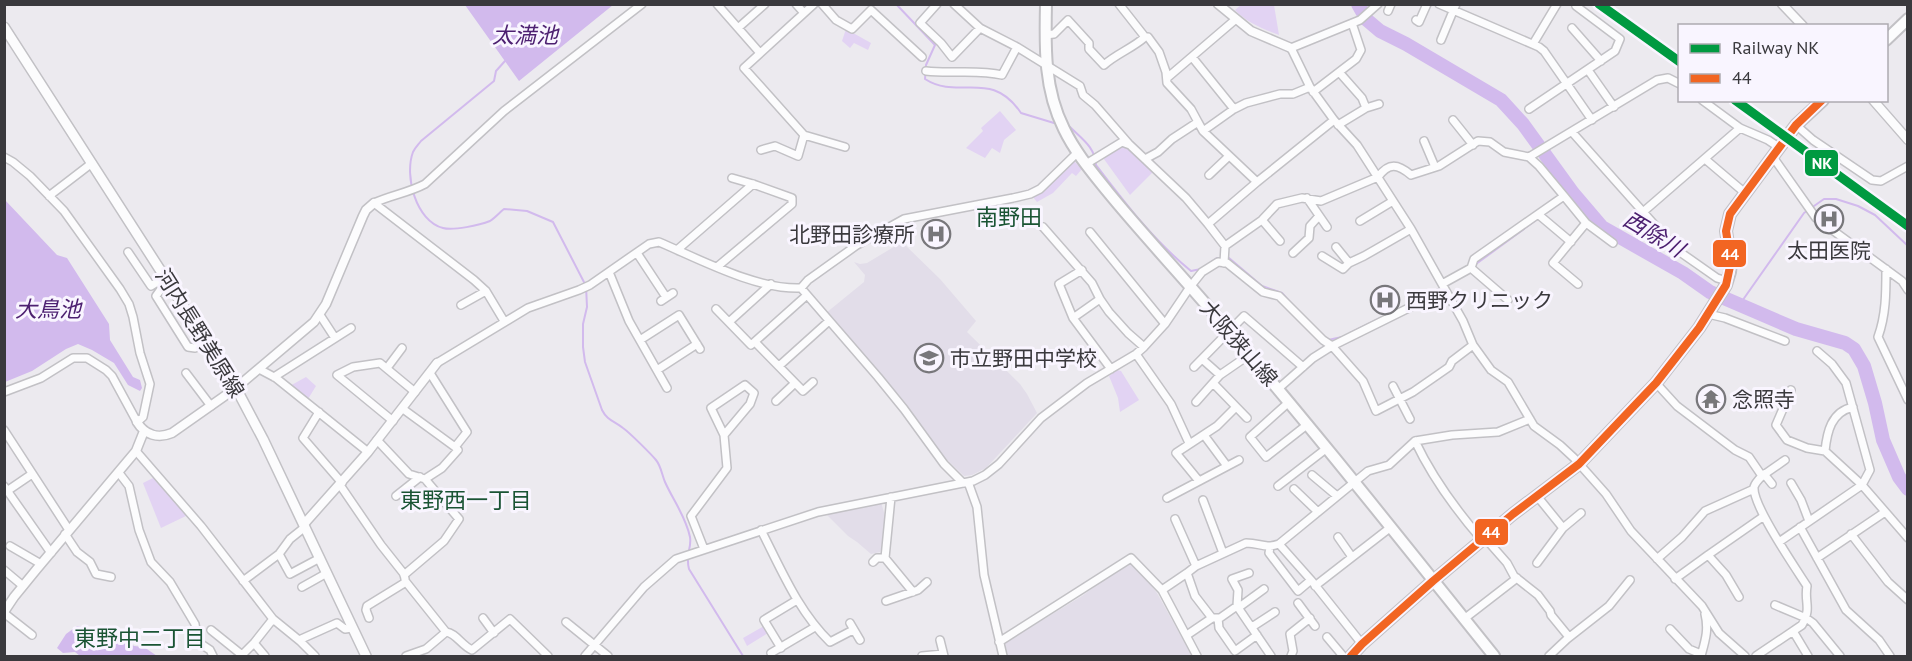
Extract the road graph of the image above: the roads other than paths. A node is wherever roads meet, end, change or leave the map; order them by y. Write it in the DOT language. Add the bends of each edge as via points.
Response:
graph roads {
  1 [pos="642,4"];
  2 [pos="717,4"];
  3 [pos="765,4"];
  4 [pos="796,4"];
  5 [pos="814,4"];
  6 [pos="822,4"];
  7 [pos="937,4"];
  8 [pos="954,4"];
  9 [pos="1046,4"];
  10 [pos="1119,4"];
  11 [pos="1218,4"];
  12 [pos="1427,4"];
  13 [pos="1439,4"];
  14 [pos="1557,4"];
  15 [pos="1782,4"];
  16 [pos="1377,6"];
  17 [pos="1575,6"];
  18 [pos="1454,7"];
  19 [pos="804,13"];
  20 [pos="1236,19"];
  21 [pos="1908,19"];
  22 [pos="1416,20"];
  23 [pos="1352,24"];
  24 [pos="1801,24"];
  25 [pos="4,27"];
  26 [pos="738,28"];
  27 [pos="980,28"];
  28 [pos="1572,28"];
  29 [pos="1045,35"];
  30 [pos="1145,37"];
  31 [pos="1888,39"];
  32 [pos="1441,40"];
  33 [pos="1533,44"];
  34 [pos="1017,47"];
  35 [pos="1291,48"];
  36 [pos="760,53"];
  37 [pos="922,57"];
  38 [pos="1192,57"];
  39 [pos="1601,61"];
  40 [pos="1047,67"];
  41 [pos="1588,70"];
  42 [pos="926,71"];
  43 [pos="1339,72"];
  44 [pos="1167,78"];
  45 [pos="1678,83"];
  46 [pos="1567,84"];
  47 [pos="1312,90"];
  48 [pos="1705,102"];
  49 [pos="1820,102"];
  50 [pos="1875,102"];
  51 [pos="1379,104"];
  52 [pos="1614,107"];
  53 [pos="1366,108"];
  54 [pos="1529,109"];
  55 [pos="1234,110"];
  56 [pos="1453,120"];
  57 [pos="1592,120"];
  58 [pos="1198,122"];
  59 [pos="1336,123"];
  60 [pos="1796,125"];
  61 [pos="1740,128"];
  62 [pos="1203,131"];
  63 [pos="1572,132"];
  64 [pos="804,135"];
  65 [pos="1908,140"];
  66 [pos="1424,141"];
  67 [pos="1130,145"];
  68 [pos="1473,145"];
  69 [pos="845,147"];
  70 [pos="761,150"];
  71 [pos="1777,152"];
  72 [pos="1077,153"];
  73 [pos="1229,156"];
  74 [pos="1531,156"];
  75 [pos="4,158"];
  76 [pos="1145,159"];
  77 [pos="1705,159"];
  78 [pos="92,163"];
  79 [pos="1086,164"];
  80 [pos="1908,166"];
  81 [pos="1435,167"];
  82 [pos="1209,175"];
  83 [pos="1378,177"];
  84 [pos="732,178"];
  85 [pos="1257,182"];
  86 [pos="753,184"];
  87 [pos="1745,193"];
  88 [pos="49,196"];
  89 [pos="1307,198"];
  90 [pos="1566,199"];
  91 [pos="1393,201"];
  92 [pos="374,203"];
  93 [pos="1643,212"];
  94 [pos="1539,215"];
  95 [pos="1319,216"];
  96 [pos="1262,220"];
  97 [pos="1360,221"];
  98 [pos="1586,223"];
  99 [pos="1208,224"];
  100 [pos="1043,226"];
  101 [pos="1327,227"];
  102 [pos="1411,228"];
  103 [pos="1090,232"];
  104 [pos="1280,241"];
  105 [pos="1571,242"];
  106 [pos="1613,243"];
  107 [pos="1225,246"];
  108 [pos="1336,247"];
  109 [pos="677,250"];
  110 [pos="128,252"];
  111 [pos="637,253"];
  112 [pos="1293,253"];
  113 [pos="1322,256"];
  114 [pos="1224,263"];
  115 [pos="1349,263"];
  116 [pos="717,267"];
  117 [pos="1471,268"];
  118 [pos="1886,269"];
  119 [pos="1082,270"];
  120 [pos="609,272"];
  121 [pos="167,281"];
  122 [pos="771,284"];
  123 [pos="1578,284"];
  124 [pos="1725,284"];
  125 [pos="1190,287"];
  126 [pos="1444,287"];
  127 [pos="801,288"];
  128 [pos="1908,290"];
  129 [pos="486,291"];
  130 [pos="807,295"];
  131 [pos="667,297"];
  132 [pos="1100,299"];
  133 [pos="1508,300"];
  134 [pos="461,305"];
  135 [pos="716,309"];
  136 [pos="1709,312"];
  137 [pos="320,315"];
  138 [pos="1073,318"];
  139 [pos="504,321"];
  140 [pos="829,321"];
  141 [pos="729,322"];
  142 [pos="1165,324"];
  143 [pos="351,328"];
  144 [pos="1229,331"];
  145 [pos="335,338"];
  146 [pos="640,340"];
  147 [pos="206,341"];
  148 [pos="1785,341"];
  149 [pos="755,342"];
  150 [pos="1473,345"];
  151 [pos="1332,346"];
  152 [pos="1144,347"];
  153 [pos="402,348"];
  154 [pos="1817,351"];
  155 [pos="1136,354"];
  156 [pos="1250,355"];
  157 [pos="1202,359"];
  158 [pos="437,363"];
  159 [pos="779,366"];
  160 [pos="1194,367"];
  161 [pos="1303,367"];
  162 [pos="387,368"];
  163 [pos="259,369"];
  164 [pos="1111,369"];
  165 [pos="657,370"];
  166 [pos="186,373"];
  167 [pos="430,373"];
  168 [pos="1220,375"];
  169 [pos="274,377"];
  170 [pos="813,382"];
  171 [pos="795,383"];
  172 [pos="1213,383"];
  173 [pos="1656,383"];
  174 [pos="1392,386"];
  175 [pos="236,388"];
  176 [pos="667,388"];
  177 [pos="1278,389"];
  178 [pos="1791,390"];
  179 [pos="4,392"];
  180 [pos="416,392"];
  181 [pos="1400,399"];
  182 [pos="776,400"];
  183 [pos="1908,400"];
  184 [pos="1196,402"];
  185 [pos="1289,402"];
  186 [pos="211,406"];
  187 [pos="1236,407"];
  188 [pos="1853,407"];
  189 [pos="403,409"];
  190 [pos="318,412"];
  191 [pos="1247,418"];
  192 [pos="1530,418"];
  193 [pos="1410,419"];
  194 [pos="393,421"];
  195 [pos="137,422"];
  196 [pos="1308,424"];
  197 [pos="4,430"];
  198 [pos="144,431"];
  199 [pos="724,435"];
  200 [pos="1204,435"];
  201 [pos="377,440"];
  202 [pos="1415,441"];
  203 [pos="1189,443"];
  204 [pos="1327,448"];
  205 [pos="458,450"];
  206 [pos="136,451"];
  207 [pos="1826,451"];
  208 [pos="368,452"];
  209 [pos="1239,460"];
  210 [pos="1785,460"];
  211 [pos="1579,464"];
  212 [pos="1227,466"];
  213 [pos="119,473"];
  214 [pos="32,474"];
  215 [pos="1312,475"];
  216 [pos="1763,475"];
  217 [pos="422,478"];
  218 [pos="1199,481"];
  219 [pos="1354,482"];
  220 [pos="965,483"];
  221 [pos="1791,483"];
  222 [pos="341,484"];
  223 [pos="1772,484"];
  224 [pos="1862,485"];
  225 [pos="1278,486"];
  226 [pos="6,489"];
  227 [pos="1294,489"];
  228 [pos="1754,489"];
  229 [pos="396,496"];
  230 [pos="1336,496"];
  231 [pos="1537,496"];
  232 [pos="891,497"];
  233 [pos="1167,498"];
  234 [pos="1203,500"];
  235 [pos="1318,512"];
  236 [pos="1885,512"];
  237 [pos="1581,513"];
  238 [pos="1764,516"];
  239 [pos="1175,519"];
  240 [pos="1809,520"];
  241 [pos="304,526"];
  242 [pos="1391,527"];
  243 [pos="1800,527"];
  244 [pos="1563,528"];
  245 [pos="761,530"];
  246 [pos="67,532"];
  247 [pos="1851,534"];
  248 [pos="1338,537"];
  249 [pos="1908,538"];
  250 [pos="1484,539"];
  251 [pos="1779,542"];
  252 [pos="1279,544"];
  253 [pos="10,546"];
  254 [pos="1270,547"];
  255 [pos="704,549"];
  256 [pos="51,553"];
  257 [pos="1223,553"];
  258 [pos="279,554"];
  259 [pos="1708,555"];
  260 [pos="1352,557"];
  261 [pos="320,558"];
  262 [pos="885,558"];
  263 [pos="1817,558"];
  264 [pos="1657,559"];
  265 [pos="873,562"];
  266 [pos="1537,563"];
  267 [pos="41,564"];
  268 [pos="1196,566"];
  269 [pos="4,570"];
  270 [pos="327,573"];
  271 [pos="1187,573"];
  272 [pos="1249,573"];
  273 [pos="111,577"];
  274 [pos="1517,578"];
  275 [pos="405,579"];
  276 [pos="1675,579"];
  277 [pos="1630,580"];
  278 [pos="243,581"];
  279 [pos="1433,581"];
  280 [pos="927,582"];
  281 [pos="1313,583"];
  282 [pos="23,586"];
  283 [pos="302,587"];
  284 [pos="1264,589"];
  285 [pos="1162,590"];
  286 [pos="913,592"];
  287 [pos="1739,597"];
  288 [pos="797,600"];
  289 [pos="1908,600"];
  290 [pos="886,601"];
  291 [pos="1298,603"];
  292 [pos="1775,605"];
  293 [pos="1702,606"];
  294 [pos="1238,607"];
  295 [pos="1275,612"];
  296 [pos="4,613"];
  297 [pos="369,618"];
  298 [pos="483,618"];
  299 [pos="1215,618"];
  300 [pos="1310,618"];
  301 [pos="1806,618"];
  302 [pos="273,619"];
  303 [pos="1464,619"];
  304 [pos="566,622"];
  305 [pos="1316,626"];
  306 [pos="815,627"];
  307 [pos="1252,627"];
  308 [pos="352,628"];
  309 [pos="1670,629"];
  310 [pos="211,630"];
  311 [pos="1793,631"];
  312 [pos="446,632"];
  313 [pos="494,633"];
  314 [pos="1719,633"];
  315 [pos="1707,634"];
  316 [pos="32,635"];
  317 [pos="1187,635"];
  318 [pos="1257,635"];
  319 [pos="1327,637"];
  320 [pos="1569,637"];
  321 [pos="299,640"];
  322 [pos="860,640"];
  323 [pos="940,640"];
  324 [pos="999,642"];
  325 [pos="254,643"];
  326 [pos="1362,644"];
  327 [pos="594,645"];
  328 [pos="781,648"];
  329 [pos="771,653"];
  330 [pos="944,655"];
  331 [pos="1701,655"];
  332 [pos="213,657"];
  333 [pos="265,657"];
  334 [pos="315,657"];
  335 [pos="366,657"];
  336 [pos="406,657"];
  337 [pos="548,657"];
  338 [pos="585,657"];
  339 [pos="608,657"];
  340 [pos="922,657"];
  341 [pos="1003,657"];
  342 [pos="1197,657"];
  343 [pos="1271,657"];
  344 [pos="1291,657"];
  345 [pos="1343,657"];
  346 [pos="1351,657"];
  347 [pos="1494,657"];
  348 [pos="1549,657"];
  349 [pos="1745,657"];
  350 [pos="1756,657"];
  351 [pos="1808,657"];
  352 [pos="1840,657"];
  353 [pos="1890,657"];
  1 -- 92 [label="street" via="504,111 425,184"];
  2 -- 26 [label="street"];
  3 -- 26 [label="street"];
  4 -- 19 [label="street"];
  5 -- 19 [label="street"];
  6 -- 37 [label="street" via="836,20 852,29 871,10"];
  7 -- 27 [label="street" via="920,23 952,57"];
  8 -- 27 [label="street"];
  9 -- 29 [label="main road, 大阪狭山線"];
  10 -- 30 [label="street"];
  11 -- 20 [label="street"];
  12 -- 22 [label="street" via="1419,22"];
  13 -- 18 [label="street"];
  14 -- 33 [label="street"];
  15 -- 24 [label="street"];
  16 -- 23 [label="street"];
  17 -- 39 [label="street" via="1620,39 1615,51"];
  18 -- 32 [label="street"];
  18 -- 33 [label="street"];
  19 -- 36 [label="street"];
  20 -- 35 [label="street" via="1251,31"];
  20 -- 38 [label="street"];
  21 -- 31 [label="main road"];
  23 -- 35 [label="street"];
  23 -- 43 [label="street" via="1361,50"];
  25 -- 78 [label="main road, 河内長野美原線"];
  26 -- 36 [label="street"];
  27 -- 34 [label="street"];
  28 -- 39 [label="street"];
  29 -- 30 [label="street" via="1054,34 1068,20 1104,65"];
  29 -- 40 [label="main road, 大阪狭山線"];
  30 -- 44 [label="street" via="1159,52"];
  33 -- 46 [label="street" via="1544,51"];
  34 -- 40 [label="street"];
  34 -- 42 [label="street" via="1002,75"];
  35 -- 47 [label="street"];
  36 -- 64 [label="street" via="744,68"];
  38 -- 44 [label="street"];
  38 -- 55 [label="street"];
  39 -- 41 [label="street"];
  40 -- 67 [label="street" via="1080,86 1083,95"];
  40 -- 72 [label="main road, 大阪狭山線" via="1063,128"];
  41 -- 46 [label="street"];
  41 -- 52 [label="street"];
  43 -- 47 [label="street"];
  43 -- 53 [label="street"];
  44 -- 58 [label="street"];
  45 -- 52 [label="street" via="1668,78 1657,80"];
  46 -- 54 [label="street"];
  46 -- 57 [label="street"];
  47 -- 55 [label="street" via="1280,94"];
  47 -- 59 [label="street"];
  48 -- 61 [label="street"];
  49 -- 60 [label="main road"];
  50 -- 65 [label="street"];
  51 -- 53 [label="street"];
  52 -- 57 [label="street"];
  53 -- 59 [label="street"];
  55 -- 62 [label="street"];
  56 -- 68 [label="street"];
  57 -- 63 [label="street"];
  58 -- 62 [label="street"];
  58 -- 76 [label="street"];
  59 -- 83 [label="street" via="1357,145"];
  59 -- 85 [label="street"];
  60 -- 71 [label="main road"];
  60 -- 80 [label="street" via="1872,180 1881,181"];
  61 -- 71 [label="street" via="1768,140"];
  61 -- 77 [label="street"];
  62 -- 73 [label="street"];
  63 -- 74 [label="street"];
  63 -- 93 [label="street"];
  64 -- 69 [label="street"];
  64 -- 70 [label="street" via="798,156 775,146"];
  66 -- 81 [label="street"];
  67 -- 76 [label="street"];
  67 -- 79 [label="street" via="1122,142"];
  68 -- 74 [label="street" via="1478,141 1490,142 1504,152"];
  68 -- 81 [label="street"];
  71 -- 87 [label="main road"];
  71 -- 118 [label="street" via="1816,218"];
  72 -- 79 [label="main road, 大阪狭山線"];
  72 -- 127 [label="street" via="1030,194 904,219 856,245"];
  73 -- 82 [label="street"];
  73 -- 85 [label="street"];
  74 -- 90 [label="street"];
  75 -- 88 [label="street"];
  76 -- 99 [label="street"];
  77 -- 87 [label="street"];
  77 -- 93 [label="street"];
  78 -- 88 [label="street"];
  78 -- 121 [label="main road, 河内長野美原線"];
  79 -- 125 [label="main road, 大阪狭山線"];
  81 -- 83 [label="street" via="1412,175 1394,166 1383,169"];
  83 -- 89 [label="street" via="1321,201"];
  83 -- 91 [label="street"];
  84 -- 86 [label="street"];
  85 -- 99 [label="street"];
  86 -- 109 [label="street"];
  86 -- 116 [label="street" via="792,198 792,204"];
  87 -- 124 [label="main road" via="1727,222 1731,262"];
  88 -- 195 [label="street" via="82,235 129,304 150,384 142,417"];
  89 -- 95 [label="street"];
  89 -- 96 [label="street" via="1277,204"];
  90 -- 94 [label="street"];
  90 -- 98 [label="street"];
  91 -- 97 [label="street"];
  91 -- 102 [label="street"];
  92 -- 129 [label="street"];
  92 -- 137 [label="street" via="363,216"];
  93 -- 124 [label="street" via="1677,250"];
  94 -- 105 [label="street"];
  94 -- 117 [label="street" via="1474,259"];
  95 -- 101 [label="street"];
  95 -- 112 [label="street" via="1310,226 1309,238"];
  96 -- 104 [label="street"];
  96 -- 107 [label="street"];
  98 -- 105 [label="street"];
  98 -- 106 [label="street"];
  99 -- 107 [label="street"];
  100 -- 119 [label="street"];
  102 -- 115 [label="street"];
  102 -- 126 [label="street"];
  103 -- 142 [label="street"];
  105 -- 123 [label="street" via="1553,263"];
  107 -- 114 [label="street"];
  108 -- 115 [label="street"];
  109 -- 111 [label="street" via="659,242"];
  109 -- 116 [label="street"];
  110 -- 121 [label="street" via="151,286"];
  111 -- 120 [label="street"];
  111 -- 131 [label="street"];
  113 -- 115 [label="street" via="1343,269"];
  114 -- 125 [label="street" via="1218,262 1202,273"];
  114 -- 151 [label="street" via="1263,292 1279,296"];
  116 -- 122 [label="street"];
  117 -- 126 [label="street"];
  117 -- 133 [label="street"];
  118 -- 128 [label="street"];
  118 -- 183 [label="street" via="1886,307 1878,337"];
  119 -- 132 [label="street"];
  119 -- 138 [label="street" via="1059,284"];
  120 -- 139 [label="street" via="579,290"];
  120 -- 146 [label="street"];
  121 -- 147 [label="main road, 河内長野美原線"];
  121 -- 147 [label="street" via="156,296 188,347 195,348"];
  122 -- 127 [label="street"];
  122 -- 141 [label="street"];
  124 -- 136 [label="main road"];
  125 -- 142 [label="street"];
  125 -- 144 [label="main road, 大阪狭山線"];
  126 -- 150 [label="street"];
  126 -- 151 [label="street"];
  127 -- 130 [label="street"];
  129 -- 134 [label="street"];
  129 -- 139 [label="street"];
  130 -- 140 [label="street"];
  130 -- 149 [label="street"];
  132 -- 138 [label="street"];
  132 -- 152 [label="street"];
  135 -- 141 [label="street"];
  136 -- 148 [label="street"];
  136 -- 173 [label="main road"];
  137 -- 145 [label="street"];
  137 -- 163 [label="street"];
  138 -- 164 [label="street"];
  139 -- 158 [label="street"];
  140 -- 159 [label="street"];
  140 -- 220 [label="street" via="878,377 944,464"];
  141 -- 149 [label="street" via="751,345"];
  142 -- 152 [label="street"];
  143 -- 145 [label="street"];
  144 -- 156 [label="main road, 大阪狭山線"];
  144 -- 157 [label="street"];
  144 -- 161 [label="street" via="1244,316"];
  145 -- 169 [label="street"];
  146 -- 165 [label="street"];
  146 -- 165 [label="street" via="680,315 698,346"];
  147 -- 175 [label="main road, 河内長野美原線"];
  149 -- 159 [label="street"];
  150 -- 181 [label="street" via="1449,367"];
  150 -- 192 [label="street" via="1491,370 1508,382"];
  151 -- 161 [label="street"];
  151 -- 181 [label="street" via="1363,381 1376,411"];
  152 -- 155 [label="street"];
  153 -- 162 [label="street"];
  154 -- 188 [label="street" via="1846,383"];
  155 -- 164 [label="street"];
  155 -- 203 [label="street" via="1170,404"];
  156 -- 168 [label="street"];
  156 -- 177 [label="main road, 大阪狭山線"];
  157 -- 160 [label="street"];
  157 -- 168 [label="street"];
  158 -- 167 [label="street"];
  159 -- 171 [label="street"];
  161 -- 177 [label="street"];
  162 -- 180 [label="street"];
  162 -- 194 [label="street" via="380,363 353,367 337,375"];
  163 -- 169 [label="street"];
  163 -- 175 [label="street"];
  164 -- 220 [label="street" via="1041,418 985,476"];
  165 -- 176 [label="street"];
  166 -- 186 [label="street"];
  167 -- 180 [label="street"];
  167 -- 189 [label="street" via="467,432 455,447"];
  168 -- 172 [label="street"];
  169 -- 190 [label="street"];
  170 -- 171 [label="street" via="803,391"];
  171 -- 182 [label="street"];
  172 -- 184 [label="street"];
  172 -- 187 [label="street"];
  173 -- 211 [label="main road"];
  173 -- 216 [label="street" via="1677,406 1749,457"];
  174 -- 181 [label="street"];
  175 -- 186 [label="street"];
  175 -- 241 [label="main road, 河内長野美原線"];
  177 -- 185 [label="main road, 大阪狭山線"];
  178 -- 207 [label="street" via="1776,425 1787,440"];
  179 -- 195 [label="street" via="41,378 73,358 87,358 112,376"];
  180 -- 189 [label="street"];
  181 -- 193 [label="street"];
  185 -- 196 [label="main road, 大阪狭山線"];
  185 -- 196 [label="street" via="1250,437 1266,457"];
  186 -- 198 [label="street" via="166,435"];
  187 -- 191 [label="street"];
  187 -- 200 [label="street"];
  188 -- 207 [label="street" via="1836,416 1826,436"];
  188 -- 224 [label="street" via="1870,470"];
  189 -- 194 [label="street"];
  190 -- 208 [label="street"];
  190 -- 222 [label="street" via="303,438"];
  192 -- 202 [label="street" via="1498,432"];
  192 -- 211 [label="street" via="1534,426"];
  194 -- 201 [label="street"];
  195 -- 198 [label="street"];
  196 -- 204 [label="main road, 大阪狭山線"];
  197 -- 214 [label="street"];
  198 -- 206 [label="street"];
  199 -- 199 [label="street" via="711,408 745,385 754,393 750,404"];
  199 -- 255 [label="street" via="727,468 691,516"];
  200 -- 203 [label="street"];
  200 -- 212 [label="street"];
  201 -- 208 [label="street"];
  201 -- 217 [label="street" via="409,474"];
  202 -- 219 [label="street" via="1389,465 1368,471"];
  202 -- 250 [label="street" via="1458,512"];
  203 -- 218 [label="street" via="1176,453"];
  204 -- 219 [label="main road, 大阪狭山線"];
  204 -- 225 [label="street"];
  205 -- 217 [label="street" via="442,468"];
  206 -- 213 [label="street"];
  206 -- 278 [label="street" via="201,525"];
  207 -- 224 [label="street"];
  208 -- 222 [label="street"];
  209 -- 212 [label="street"];
  210 -- 216 [label="street"];
  211 -- 231 [label="main road"];
  211 -- 264 [label="street"];
  212 -- 218 [label="street"];
  213 -- 246 [label="street"];
  213 -- 332 [label="street" via="129,486 151,562 170,582 195,624 198,642"];
  214 -- 226 [label="street"];
  214 -- 246 [label="street"];
  215 -- 230 [label="street"];
  216 -- 223 [label="street"];
  216 -- 228 [label="street"];
  217 -- 229 [label="street"];
  217 -- 275 [label="street" via="459,519 444,541"];
  218 -- 233 [label="street"];
  219 -- 230 [label="street"];
  219 -- 242 [label="main road, 大阪狭山線"];
  220 -- 232 [label="street"];
  220 -- 324 [label="street" via="977,507 984,574"];
  221 -- 240 [label="street"];
  222 -- 241 [label="street"];
  222 -- 275 [label="street"];
  224 -- 236 [label="street"];
  224 -- 240 [label="street"];
  226 -- 256 [label="street"];
  227 -- 235 [label="street"];
  228 -- 238 [label="street"];
  228 -- 264 [label="street" via="1706,512"];
  230 -- 235 [label="street"];
  231 -- 244 [label="street"];
  231 -- 250 [label="main road"];
  232 -- 245 [label="street" via="818,512"];
  232 -- 262 [label="street"];
  234 -- 257 [label="street"];
  235 -- 252 [label="street"];
  236 -- 247 [label="street"];
  236 -- 249 [label="street"];
  237 -- 244 [label="street"];
  238 -- 251 [label="street"];
  238 -- 259 [label="street"];
  239 -- 268 [label="street"];
  240 -- 243 [label="street"];
  241 -- 258 [label="street"];
  241 -- 261 [label="main road, 河内長野美原線"];
  242 -- 260 [label="street"];
  242 -- 279 [label="main road, 大阪狭山線"];
  243 -- 251 [label="street"];
  243 -- 263 [label="street"];
  244 -- 266 [label="street"];
  245 -- 255 [label="street"];
  245 -- 288 [label="street"];
  246 -- 256 [label="street"];
  246 -- 273 [label="street" via="77,552 95,563 96,574"];
  247 -- 263 [label="street"];
  247 -- 289 [label="street" via="1888,582"];
  248 -- 260 [label="street"];
  250 -- 274 [label="street"];
  250 -- 279 [label="main road"];
  251 -- 301 [label="street" via="1807,586"];
  252 -- 254 [label="street"];
  252 -- 281 [label="street"];
  253 -- 267 [label="street"];
  254 -- 257 [label="street" via="1246,543"];
  254 -- 281 [label="street" via="1269,553 1298,591"];
  255 -- 327 [label="street" via="676,559 644,587"];
  256 -- 267 [label="street"];
  257 -- 268 [label="street"];
  258 -- 261 [label="street" via="290,574"];
  258 -- 278 [label="street"];
  259 -- 276 [label="street"];
  259 -- 287 [label="street"];
  260 -- 281 [label="street"];
  261 -- 270 [label="main road, 河内長野美原線"];
  262 -- 265 [label="street"];
  262 -- 286 [label="street"];
  263 -- 353 [label="street" via="1846,610"];
  264 -- 276 [label="street"];
  267 -- 282 [label="street"];
  268 -- 271 [label="street"];
  269 -- 282 [label="street"];
  270 -- 283 [label="street"];
  270 -- 308 [label="main road, 河内長野美原線"];
  271 -- 285 [label="street"];
  271 -- 299 [label="street" via="1195,596"];
  272 -- 294 [label="street" via="1232,579 1238,590"];
  274 -- 303 [label="street"];
  274 -- 320 [label="street" via="1538,595"];
  275 -- 297 [label="street" via="367,606"];
  275 -- 312 [label="street"];
  276 -- 293 [label="street"];
  277 -- 320 [label="street" via="1609,606"];
  278 -- 302 [label="street"];
  279 -- 303 [label="main road, 大阪狭山線"];
  279 -- 326 [label="main road"];
  280 -- 286 [label="street"];
  281 -- 326 [label="street"];
  282 -- 296 [label="street"];
  284 -- 294 [label="street"];
  285 -- 317 [label="street"];
  285 -- 324 [label="street" via="1131,558"];
  286 -- 290 [label="street"];
  288 -- 306 [label="street"];
  288 -- 328 [label="street" via="764,620"];
  291 -- 300 [label="street"];
  292 -- 301 [label="street"];
  293 -- 314 [label="street"];
  293 -- 315 [label="street"];
  294 -- 299 [label="street"];
  294 -- 307 [label="street"];
  295 -- 307 [label="street"];
  296 -- 316 [label="street"];
  298 -- 313 [label="street"];
  299 -- 317 [label="street"];
  299 -- 318 [label="street" via="1235,651"];
  300 -- 305 [label="street"];
  300 -- 344 [label="street" via="1290,634"];
  301 -- 311 [label="street"];
  301 -- 352 [label="street"];
  302 -- 321 [label="street"];
  302 -- 325 [label="street"];
  303 -- 347 [label="main road, 大阪狭山線"];
  304 -- 327 [label="street"];
  306 -- 322 [label="street" via="830,642 851,626"];
  306 -- 328 [label="street"];
  307 -- 318 [label="street"];
  308 -- 321 [label="street" via="345,630 337,623"];
  308 -- 335 [label="main road, 河内長野美原線"];
  309 -- 331 [label="street" via="1689,649"];
  310 -- 325 [label="street" via="242,655"];
  311 -- 350 [label="street"];
  311 -- 351 [label="street"];
  312 -- 313 [label="street" via="472,650"];
  312 -- 336 [label="street" via="426,649"];
  313 -- 337 [label="street" via="510,619"];
  314 -- 315 [label="street"];
  314 -- 349 [label="street"];
  315 -- 331 [label="street"];
  317 -- 342 [label="street"];
  318 -- 343 [label="street"];
  319 -- 345 [label="street"];
  320 -- 348 [label="street"];
  321 -- 334 [label="street"];
  323 -- 330 [label="street"];
  324 -- 341 [label="street"];
  325 -- 333 [label="street"];
  326 -- 346 [label="main road"];
  327 -- 338 [label="street"];
  327 -- 339 [label="street"];
  328 -- 329 [label="street"];
  330 -- 340 [label="street"];
}
